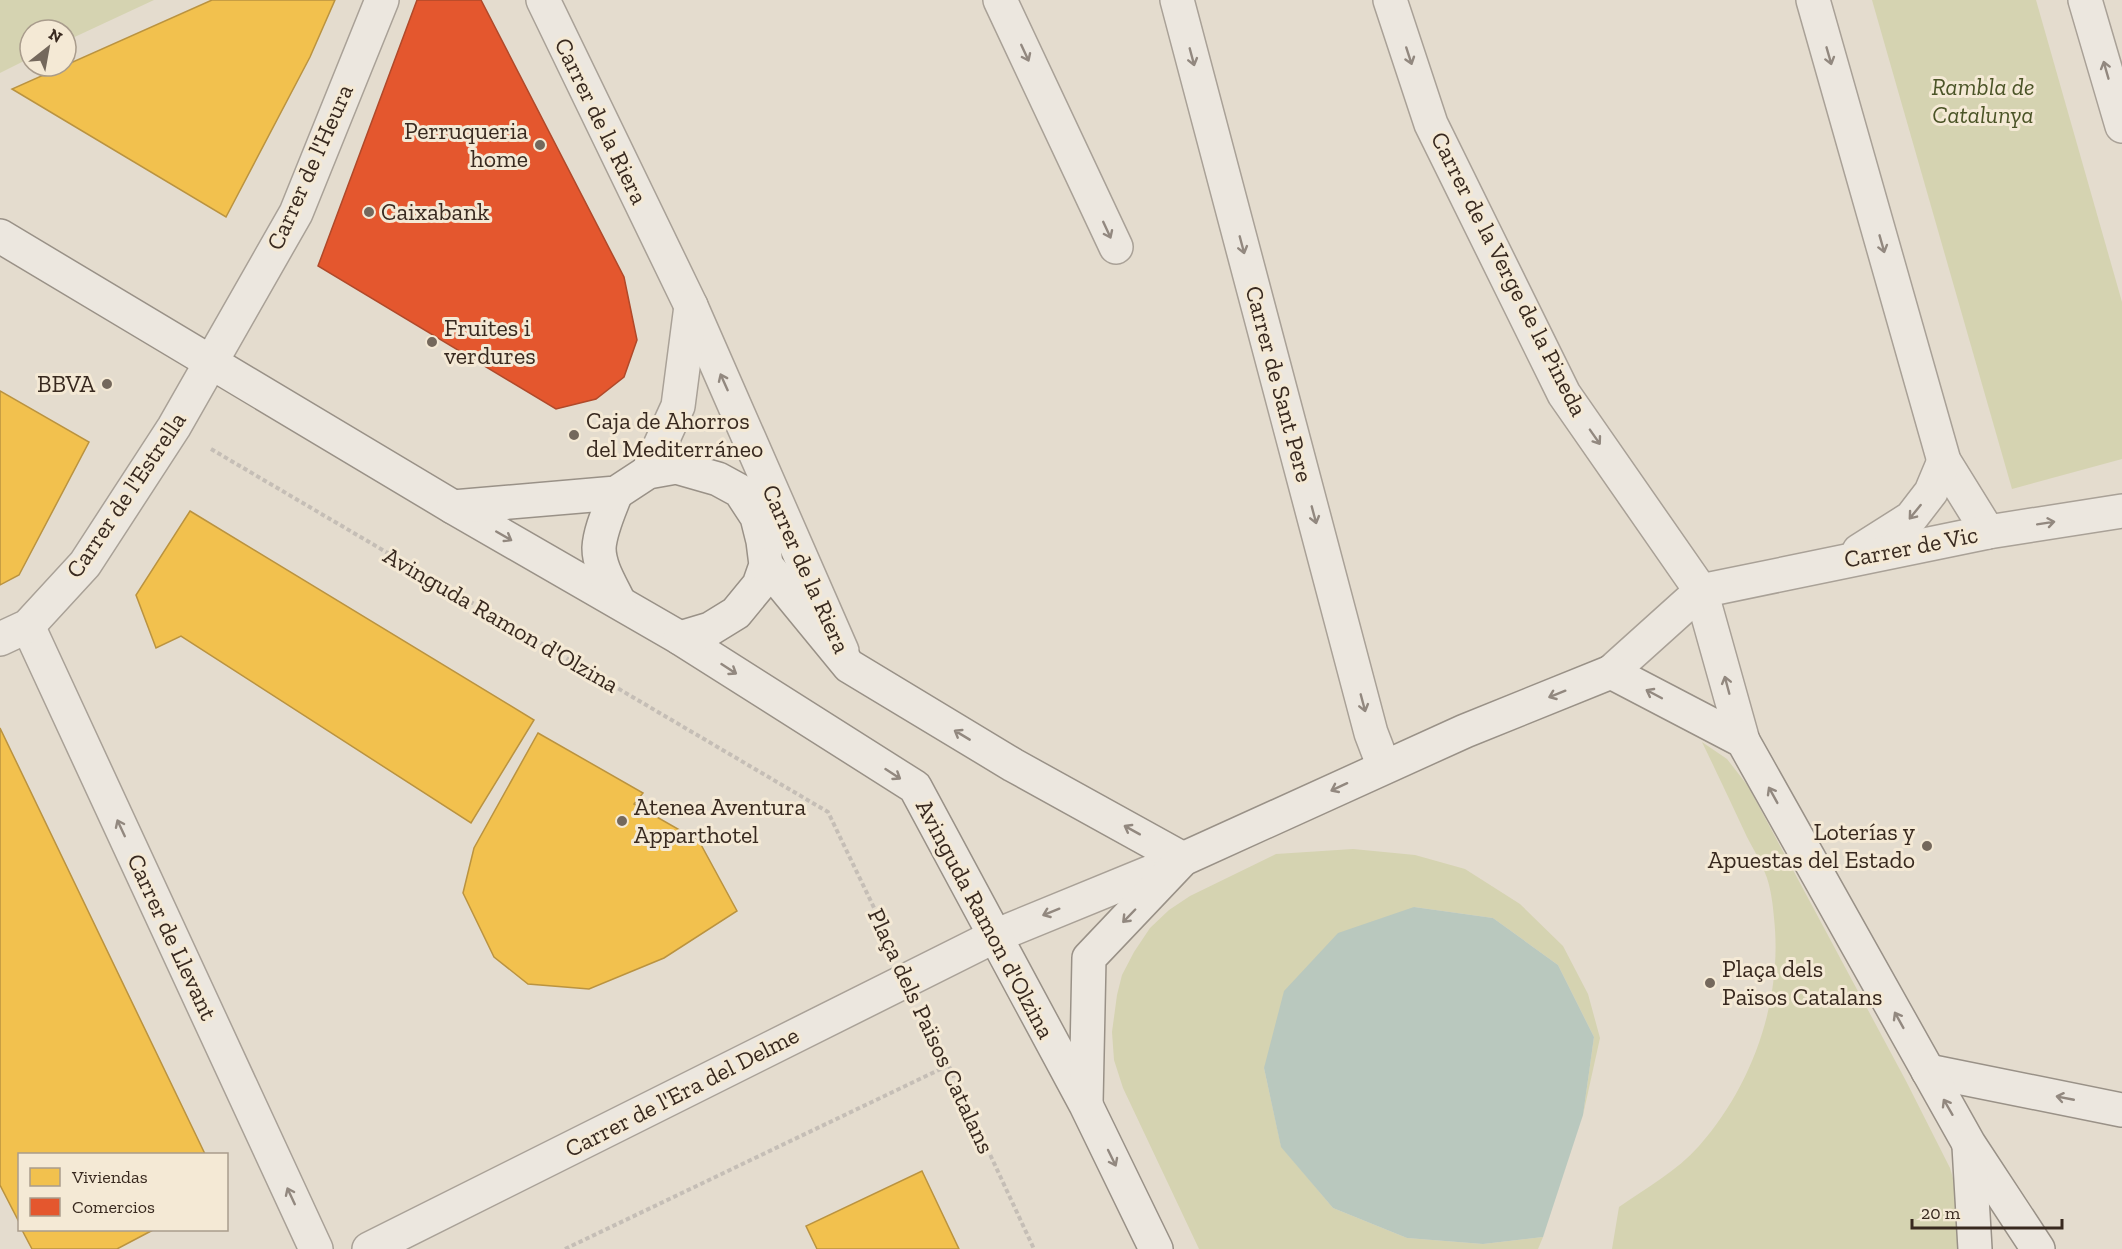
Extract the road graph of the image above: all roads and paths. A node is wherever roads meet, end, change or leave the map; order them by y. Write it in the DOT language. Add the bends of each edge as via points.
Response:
graph roads {
  1 [pos="382,0"];
  2 [pos="543,0"];
  3 [pos="1000,0"];
  4 [pos="1177,0"];
  5 [pos="1390,0"];
  6 [pos="1813,0"];
  7 [pos="2085,0"];
  8 [pos="2122,126"];
  9 [pos="0,236"];
  10 [pos="1116,248"];
  11 [pos="691,306"];
  12 [pos="213,362"];
  13 [pos="174,427"];
  14 [pos="1944,461"];
  15 [pos="648,472"];
  16 [pos="616,493"];
  17 [pos="453,507"];
  18 [pos="2122,511"];
  19 [pos="1988,532"];
  20 [pos="1843,561"];
  21 [pos="766,565"];
  22 [pos="1701,591"];
  23 [pos="619,602"];
  24 [pos="14,632"];
  25 [pos="680,638"];
  26 [pos="849,666"];
  27 [pos="1611,672"];
  28 [pos="1743,741"];
  29 [pos="1384,767"];
  30 [pos="828,812"];
  31 [pos="1183,859"];
  32 [pos="994,936"];
  33 [pos="909,979"];
  34 [pos="947,1066"];
  35 [pos="1928,1071"];
  36 [pos="1086,1105"];
  37 [pos="2122,1110"];
  38 [pos="1969,1144"];
  39 [pos="316,1249"];
  40 [pos="369,1249"];
  41 [pos="565,1249"];
  42 [pos="1034,1249"];
  43 [pos="1156,1249"];
  44 [pos="1975,1249"];
  45 [pos="2038,1249"];
  1 -- 12 [label="street, Carrer de l'Heura" via="296,213"];
  2 -- 11 [label="street, Carrer de la Riera"];
  3 -- 10 [label="street, one-way"];
  4 -- 29 [label="street, Carrer de Sant Pere, one-way" via="1368,722"];
  5 -- 22 [label="street, Carrer de la Verge de la Pineda, one-way" via="1431,124 1564,394"];
  6 -- 14 [label="street, one-way"];
  8 -- 7 [label="street, one-way"];
  9 -- 12 [label="street"];
  11 -- 15 [label="street" via="678,406"];
  26 -- 11 [label="street, Carrer de la Riera, one-way"];
  12 -- 13 [label="street, Carrer de l'Estrella"];
  12 -- 17 [label="street"];
  13 -- 24 [label="street, Carrer de l'Estrella" via="85,564"];
  13 -- 30 [label="path, Avinguda Ramon d'Olzina"];
  14 -- 19 [label="street"];
  14 -- 20 [label="street, one-way" via="1931,492 1911,518"];
  15 -- 16 [label="street"];
  15 -- 21 [label="street" via="676,467 718,479 740,491 757,517"];
  16 -- 17 [label="street"];
  16 -- 23 [label="street" via="599,548 603,569"];
  17 -- 23 [label="street, one-way"];
  19 -- 18 [label="street, Carrer de Vic, one-way"];
  19 -- 20 [label="street, Carrer de Vic"];
  20 -- 22 [label="street, Carrer de Vic"];
  21 -- 25 [label="street" via="759,585 736,613 710,629"];
  21 -- 26 [label="street"];
  22 -- 27 [label="street"];
  28 -- 22 [label="street, one-way"];
  23 -- 25 [label="street"];
  39 -- 24 [label="street, Carrer de Llevant, one-way"];
  25 -- 32 [label="street, Avinguda Ramon d'Olzina, one-way" via="915,788"];
  31 -- 26 [label="street, one-way" via="1013,765"];
  28 -- 27 [label="street, one-way"];
  27 -- 29 [label="street, one-way"];
  35 -- 28 [label="street, one-way"];
  29 -- 31 [label="street, one-way"];
  30 -- 33 [label="path, Plaça dels Països Catalans"];
  31 -- 32 [label="street, one-way"];
  31 -- 36 [label="street, one-way" via="1089,958"];
  32 -- 33 [label="street, Carrer de l'Era del Delme"];
  32 -- 36 [label="street, Avinguda Ramon d'Olzina"];
  33 -- 34 [label="path, Plaça dels Països Catalans"];
  33 -- 40 [label="street, Carrer de l'Era del Delme"];
  34 -- 41 [label="path"];
  34 -- 42 [label="path, Plaça dels Països Catalans"];
  37 -- 35 [label="street, one-way"];
  38 -- 35 [label="street, one-way"];
  36 -- 43 [label="street, one-way"];
  38 -- 44 [label="street"];
  38 -- 45 [label="street"];
}
